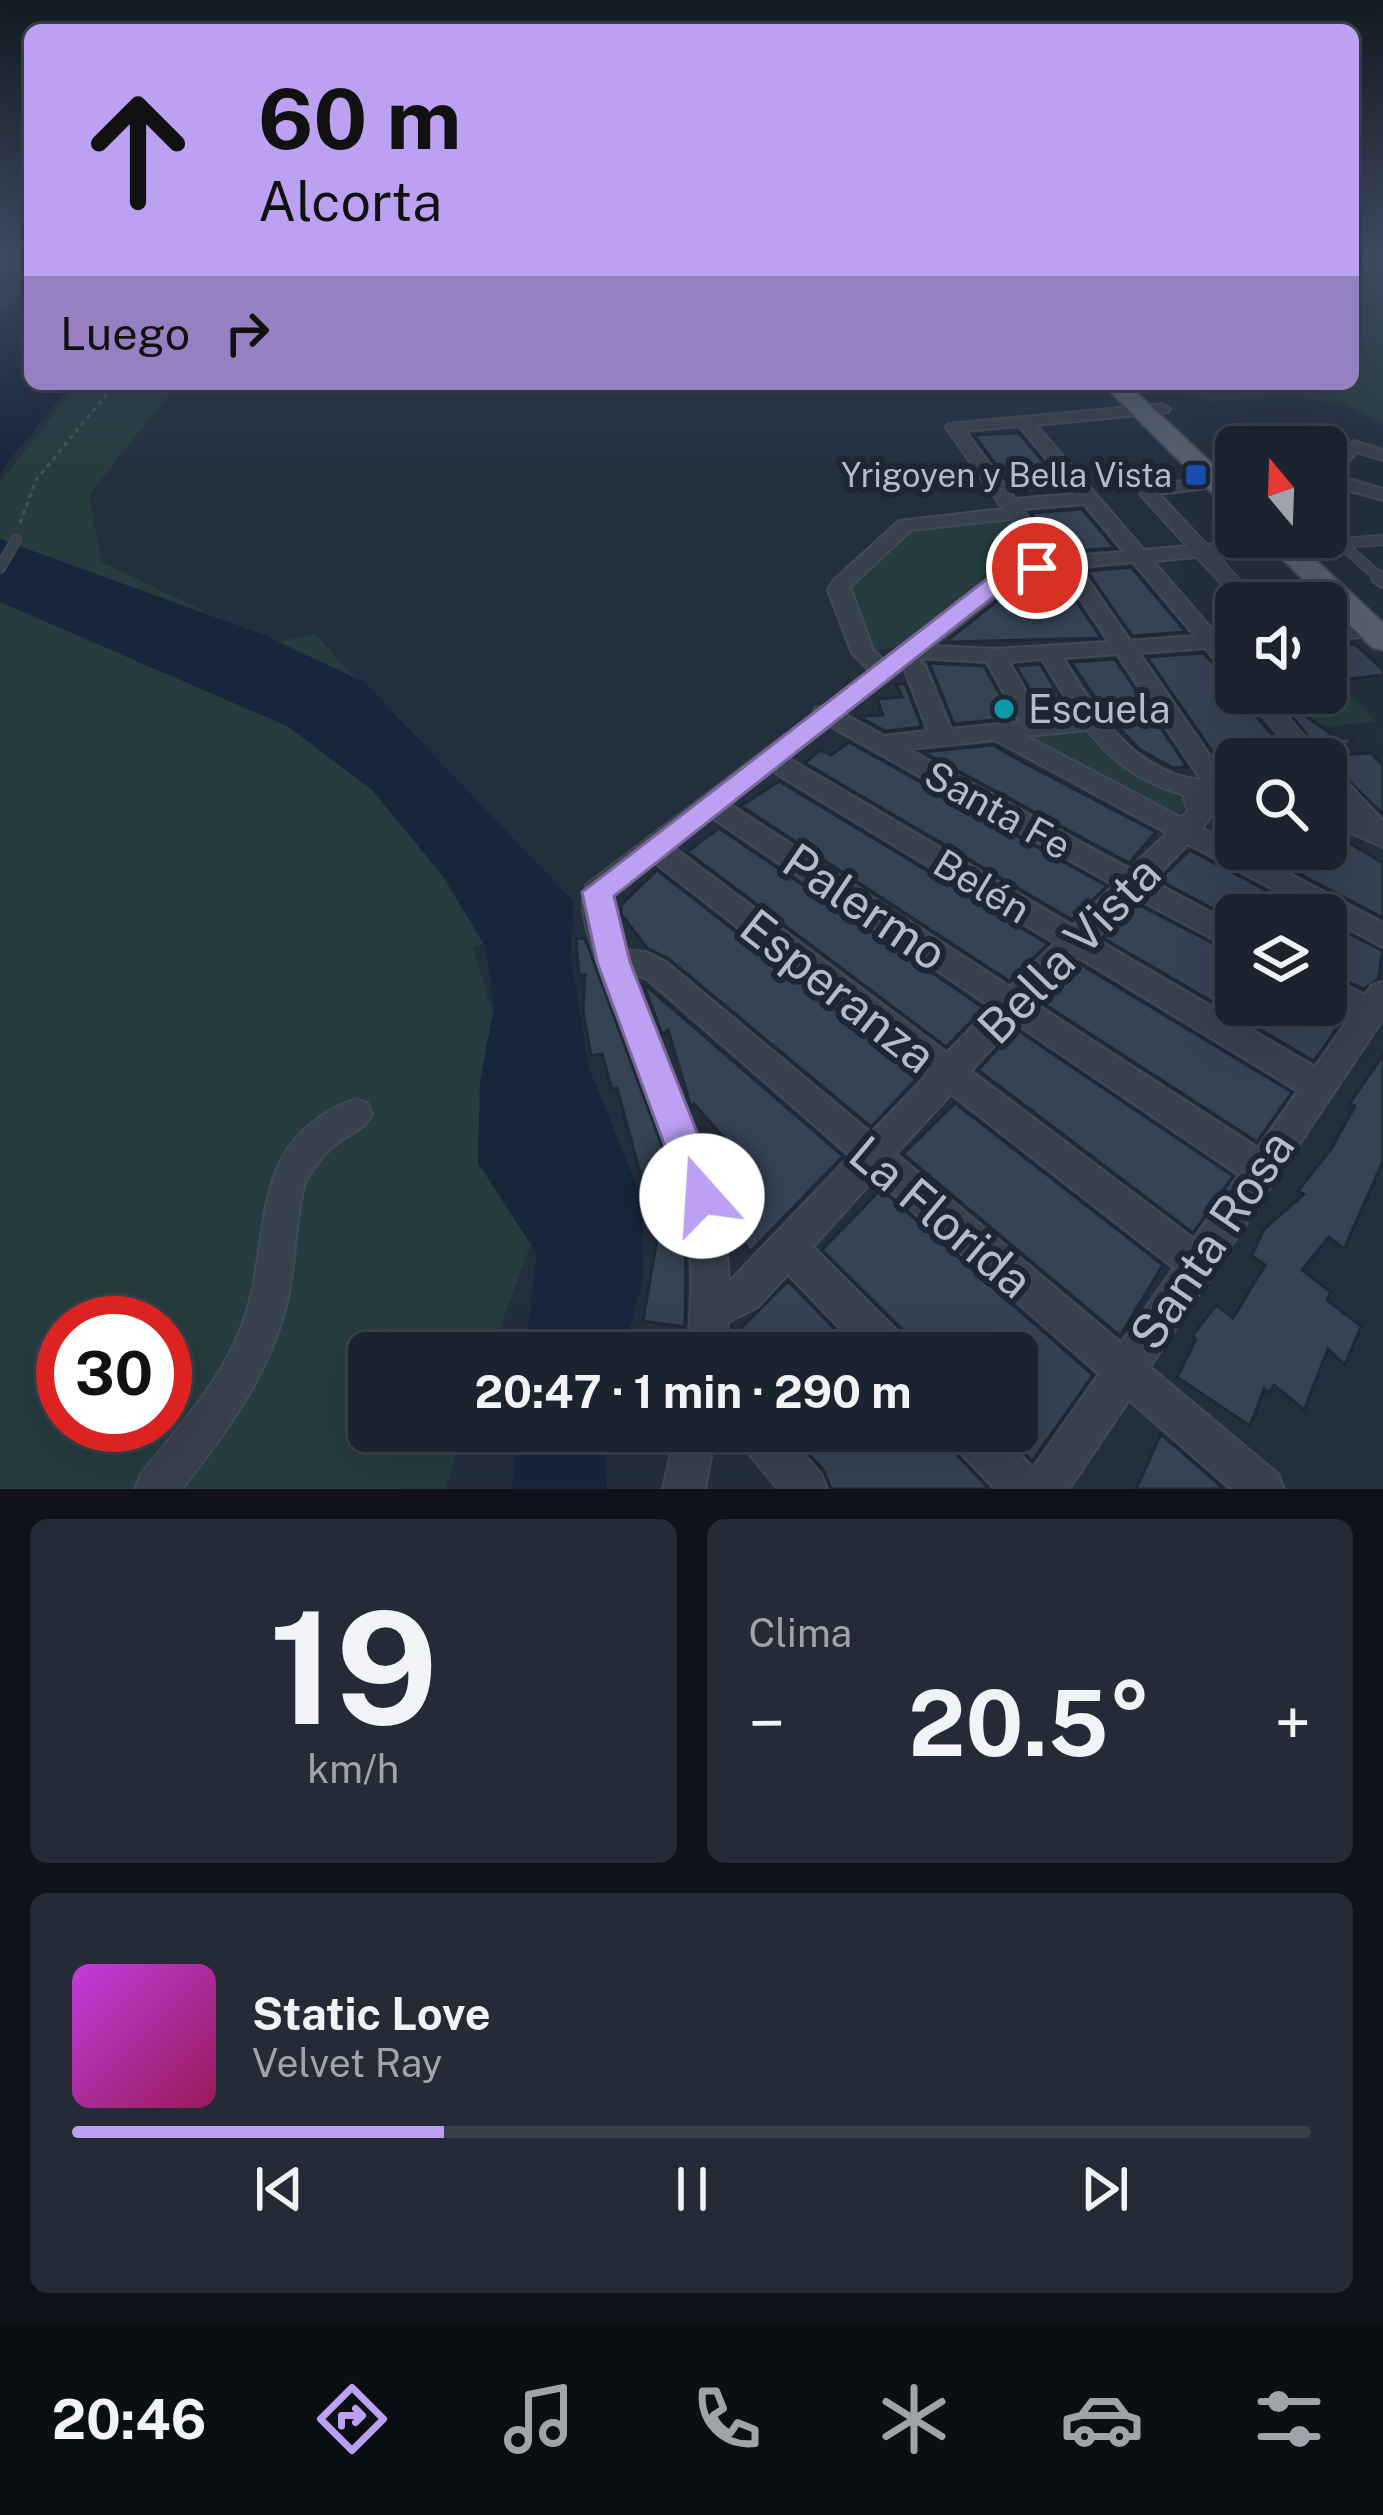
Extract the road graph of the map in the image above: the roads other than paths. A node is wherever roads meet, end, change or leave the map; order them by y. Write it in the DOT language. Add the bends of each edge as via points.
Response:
graph roads {
  1 [pos="1123,390"];
  2 [pos="1139,390"];
  3 [pos="1153,410"];
  4 [pos="1022,419"];
  5 [pos="1347,454"];
  6 [pos="1383,454"];
  7 [pos="1215,472"];
  8 [pos="1347,484"];
  9 [pos="1215,488"];
  10 [pos="1383,495"];
  11 [pos="1089,498"];
  12 [pos="1012,509"];
  13 [pos="16,540"];
  14 [pos="1383,540"];
  15 [pos="1347,543"];
  16 [pos="1347,549"];
  17 [pos="1215,551"];
  18 [pos="1203,553"];
  19 [pos="1141,558"];
  20 [pos="1302,558"];
  21 [pos="1060,566"];
  22 [pos="0,568"];
  23 [pos="1383,581"];
  24 [pos="1230,582"];
  25 [pos="1380,629"];
  26 [pos="1347,632"];
  27 [pos="1211,642"];
  28 [pos="1215,642"];
  29 [pos="1215,646"];
  30 [pos="1123,650"];
  31 [pos="1050,654"];
  32 [pos="995,656"];
  33 [pos="900,660"];
  34 [pos="824,713"];
  35 [pos="1273,714"];
  36 [pos="1092,722"];
  37 [pos="1036,730"];
  38 [pos="1001,733"];
  39 [pos="942,736"];
  40 [pos="1294,738"];
  41 [pos="879,744"];
  42 [pos="770,759"];
  43 [pos="1215,787"];
  44 [pos="1215,790"];
  45 [pos="1215,795"];
  46 [pos="710,804"];
  47 [pos="1185,831"];
  48 [pos="655,848"];
  49 [pos="1133,884"];
  50 [pos="1215,929"];
  51 [pos="1383,936"];
  52 [pos="1076,944"];
  53 [pos="614,962"];
  54 [pos="1347,994"];
  55 [pos="1376,1003"];
  56 [pos="1012,1005"];
  57 [pos="947,1076"];
  58 [pos="1318,1086"];
  59 [pos="355,1114"];
  60 [pos="872,1159"];
  61 [pos="1260,1169"];
  62 [pos="788,1248"];
  63 [pos="1195,1262"];
  64 [pos="710,1311"];
  65 [pos="708,1332"];
  66 [pos="870,1332"];
  67 [pos="1123,1372"];
  68 [pos="692,1452"];
  69 [pos="774,1452"];
  70 [pos="988,1452"];
  71 [pos="156,1489"];
  72 [pos="685,1489"];
  73 [pos="806,1489"];
  74 [pos="1024,1489"];
  75 [pos="1044,1489"];
  76 [pos="1263,1489"];
  1 -- 3 [label="main road"];
  2 -- 3 [label="main road"];
  3 -- 4 [label="street"];
  3 -- 7 [label="main road"];
  4 -- 11 [label="street"];
  4 -- 12 [label="street" via="954,428"];
  5 -- 6 [label="street" via="1354,446"];
  8 -- 10 [label="street"];
  9 -- 18 [label="street" via="1146,490"];
  11 -- 12 [label="street"];
  11 -- 19 [label="street"];
  12 -- 21 [label="street"];
  12 -- 33 [label="street" via="906,525 841,584 857,642"];
  13 -- 22 [label="lane"];
  14 -- 15 [label="lane"];
  16 -- 23 [label="lane"];
  17 -- 18 [label="street"];
  18 -- 19 [label="street"];
  18 -- 24 [label="street"];
  19 -- 21 [label="street"];
  19 -- 27 [label="street"];
  20 -- 25 [label="main road"];
  21 -- 30 [label="street"];
  21 -- 33 [label="street" via="1018,570"];
  25 -- 26 [label="street"];
  27 -- 28 [label="street"];
  27 -- 29 [label="street"];
  27 -- 30 [label="street"];
  30 -- 31 [label="street"];
  30 -- 43 [label="street"];
  31 -- 32 [label="street"];
  31 -- 36 [label="street"];
  32 -- 33 [label="street"];
  32 -- 37 [label="street"];
  33 -- 34 [label="street"];
  33 -- 39 [label="street" via="914,665"];
  34 -- 41 [label="street, Santa Fe"];
  34 -- 42 [label="street"];
  35 -- 40 [label="street"];
  36 -- 37 [label="street"];
  36 -- 44 [label="street" via="1123,760"];
  37 -- 38 [label="street"];
  38 -- 39 [label="street"];
  38 -- 47 [label="street"];
  39 -- 41 [label="street"];
  41 -- 49 [label="street, Santa Fe"];
  42 -- 46 [label="street"];
  42 -- 52 [label="street, Belén"];
  45 -- 47 [label="street, Bella Vista"];
  46 -- 48 [label="street"];
  46 -- 56 [label="street, Palermo"];
  47 -- 49 [label="street, Bella Vista"];
  47 -- 51 [label="street"];
  48 -- 53 [label="street" via="597,892"];
  48 -- 57 [label="street, Esperanza"];
  49 -- 50 [label="street, Santa Fe"];
  49 -- 52 [label="street, Bella Vista"];
  52 -- 56 [label="street, Bella Vista"];
  52 -- 58 [label="street, Belén"];
  53 -- 60 [label="street, La Florida" via="656,970"];
  53 -- 64 [label="street" via="702,1196"];
  54 -- 55 [label="street"];
  55 -- 58 [label="street, Santa Rosa"];
  56 -- 57 [label="street, Bella Vista"];
  56 -- 61 [label="street, Palermo"];
  57 -- 60 [label="street, Bella Vista"];
  57 -- 63 [label="street, Esperanza"];
  58 -- 61 [label="street, Santa Rosa"];
  59 -- 71 [label="street" via="323,1129 297,1155 282,1191 265,1316 244,1366"];
  60 -- 62 [label="street, Bella Vista"];
  60 -- 67 [label="street, La Florida"];
  61 -- 63 [label="street, Santa Rosa"];
  62 -- 64 [label="street, Bella Vista" via="745,1294"];
  62 -- 66 [label="street"];
  63 -- 67 [label="street, Santa Rosa"];
  64 -- 65 [label="street"];
  67 -- 75 [label="street, Santa Rosa"];
  67 -- 76 [label="street, La Florida"];
  68 -- 72 [label="street"];
  69 -- 73 [label="street"];
  70 -- 74 [label="street"];
}
